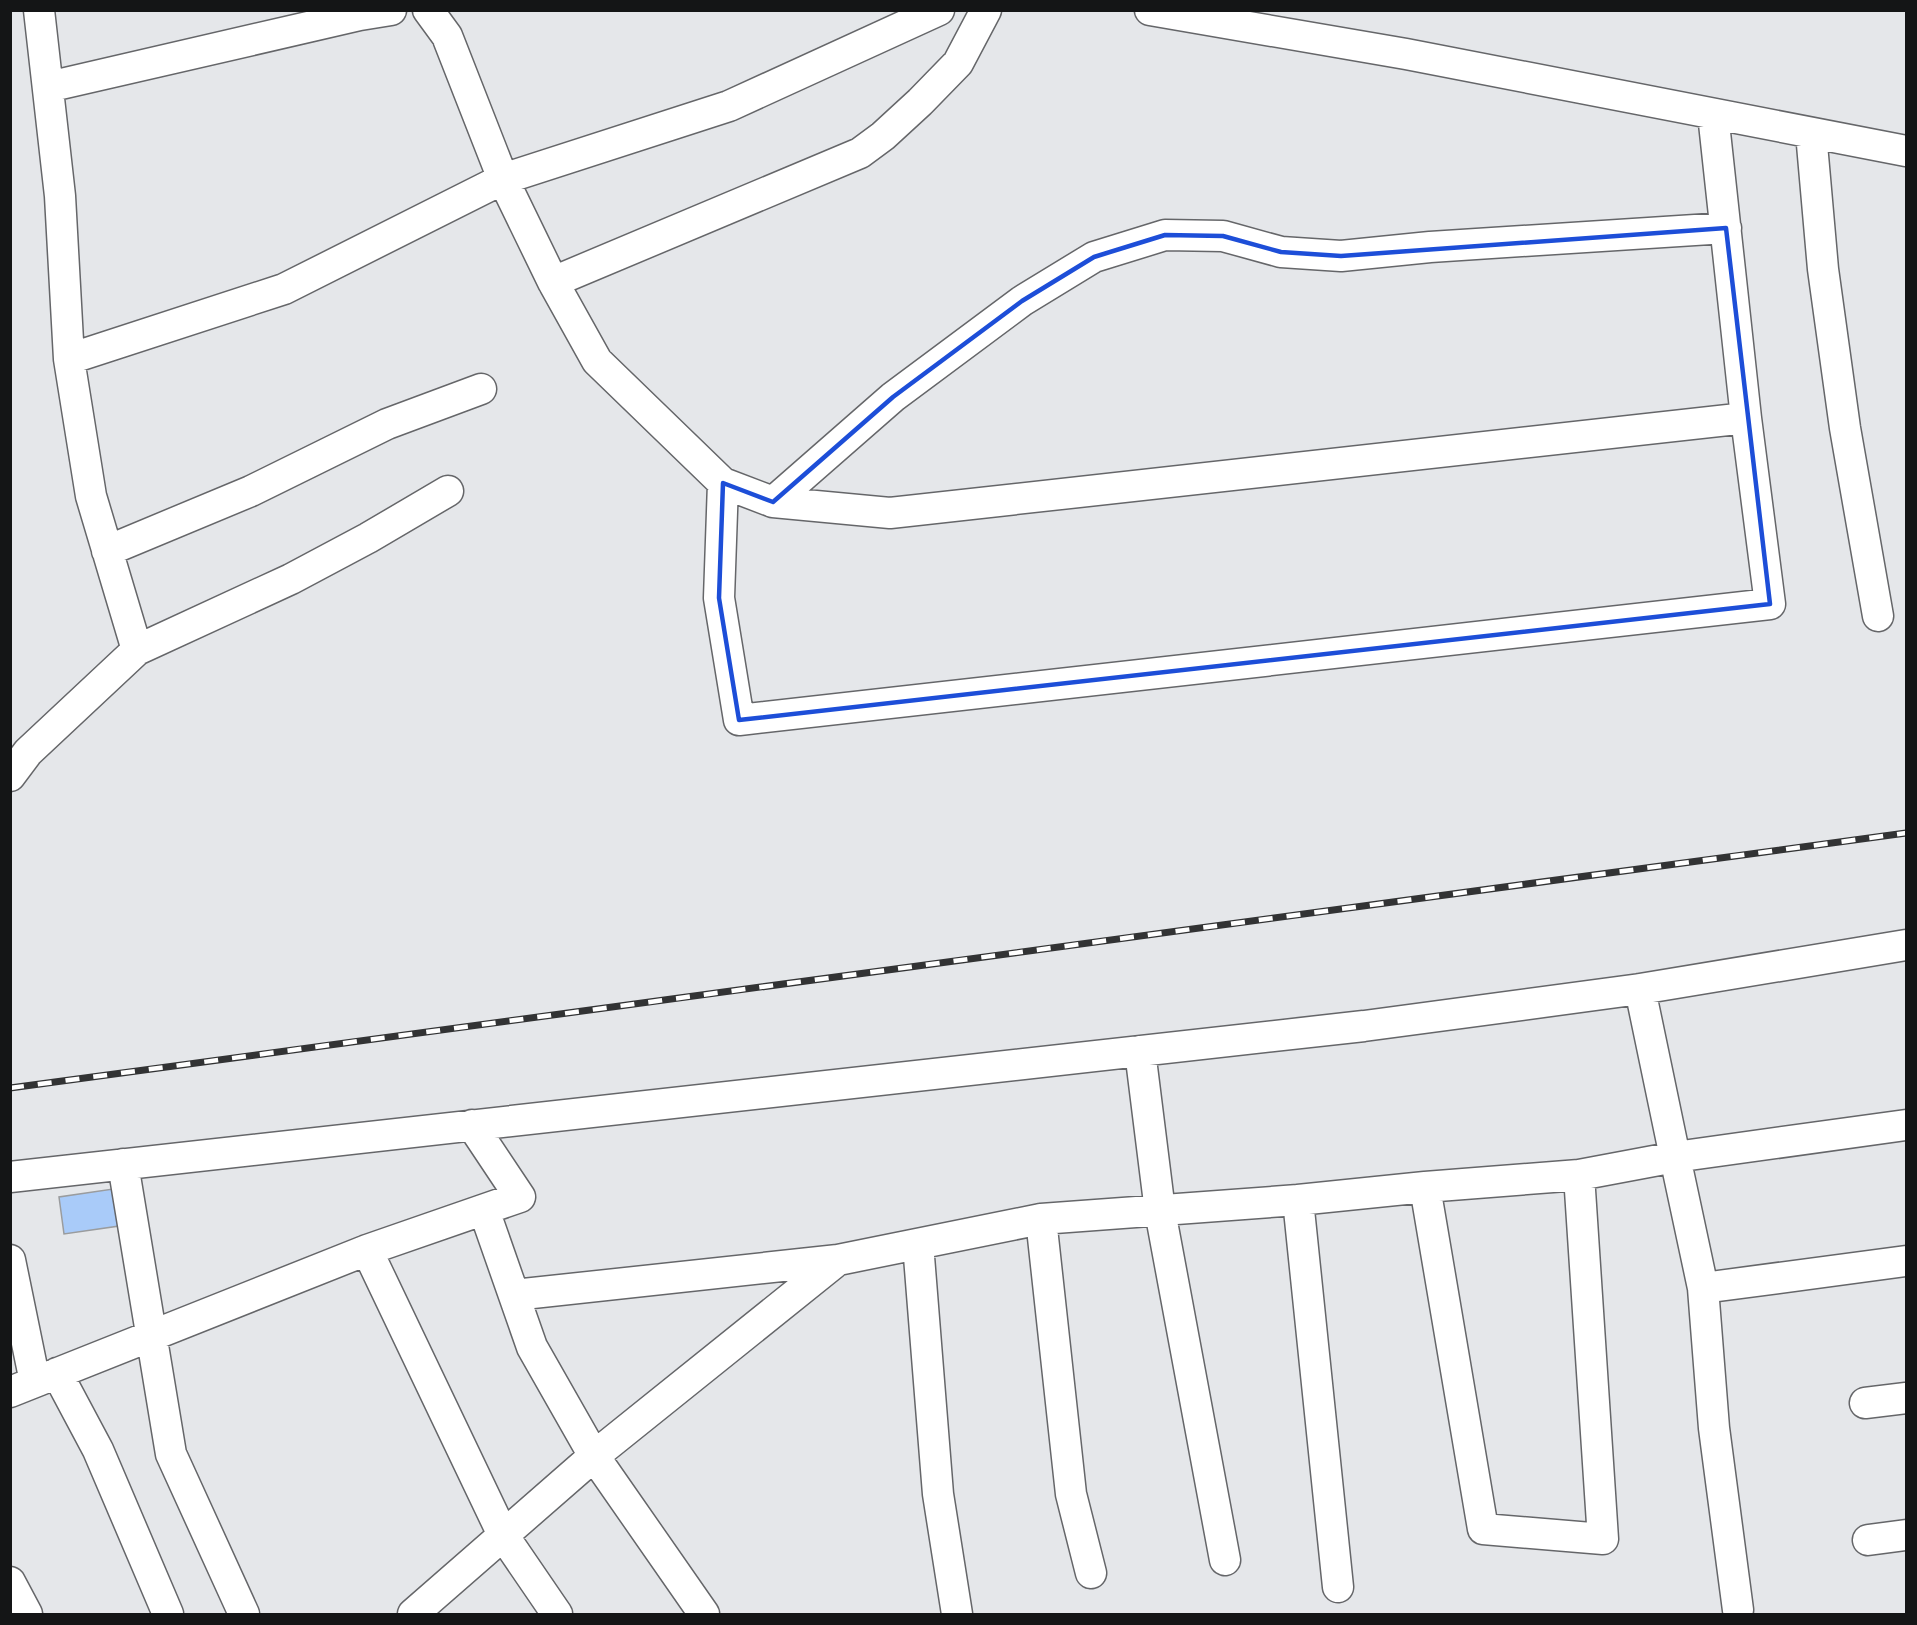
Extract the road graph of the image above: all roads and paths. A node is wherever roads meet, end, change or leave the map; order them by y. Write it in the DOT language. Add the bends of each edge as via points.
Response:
graph roads {
  1 [pos="39,10"];
  2 [pos="391,10"];
  3 [pos="428,10"];
  4 [pos="939,10"];
  5 [pos="986,10"];
  6 [pos="1150,10"];
  7 [pos="1263,10"];
  8 [pos="1233,25"];
  9 [pos="48,87"];
  10 [pos="1713,114"];
  11 [pos="1811,133"];
  12 [pos="1906,151"];
  13 [pos="503,179"];
  14 [pos="1726,228"];
  15 [pos="553,282"];
  16 [pos="69,359"];
  17 [pos="481,389"];
  18 [pos="1746,418"];
  19 [pos="723,483"];
  20 [pos="448,491"];
  21 [pos="773,502"];
  22 [pos="107,551"];
  23 [pos="1878,616"];
  24 [pos="137,650"];
  25 [pos="10,776"];
  26 [pos="1906,945"];
  27 [pos="1640,989"];
  28 [pos="1140,1051"];
  29 [pos="472,1125"];
  30 [pos="1906,1125"];
  31 [pos="1675,1157"];
  32 [pos="123,1164"];
  33 [pos="1579,1175"];
  34 [pos="10,1177"];
  35 [pos="1425,1187"];
  36 [pos="1298,1200"];
  37 [pos="484,1210"];
  38 [pos="1160,1211"];
  39 [pos="1041,1219"];
  40 [pos="918,1244"];
  41 [pos="367,1250"];
  42 [pos="10,1260"];
  43 [pos="838,1260"];
  44 [pos="1906,1261"];
  45 [pos="1703,1288"];
  46 [pos="514,1295"];
  47 [pos="152,1336"];
  48 [pos="34,1383"];
  49 [pos="1906,1398"];
  50 [pos="1865,1403"];
  51 [pos="594,1456"];
  52 [pos="503,1535"];
  53 [pos="1906,1535"];
  54 [pos="1868,1540"];
  55 [pos="1225,1560"];
  56 [pos="1091,1573"];
  57 [pos="10,1582"];
  58 [pos="1338,1587"];
  59 [pos="1738,1610"];
  60 [pos="27,1614"];
  61 [pos="168,1614"];
  62 [pos="244,1614"];
  63 [pos="413,1614"];
  64 [pos="557,1614"];
  65 [pos="704,1614"];
  66 [pos="957,1614"];
  1 -- 9 [label="street"];
  2 -- 9 [label="street"];
  3 -- 13 [label="street" via="447,36"];
  4 -- 13 [label="street" via="729,106"];
  5 -- 15 [label="street" via="958,63 905,116 860,153"];
  6 -- 8 [label="street"];
  7 -- 8 [label="street"];
  8 -- 10 [label="street" via="1407,54"];
  9 -- 16 [label="street" via="60,196"];
  10 -- 11 [label="street"];
  10 -- 14 [label="street"];
  11 -- 12 [label="street"];
  11 -- 23 [label="street" via="1823,269 1845,428"];
  13 -- 15 [label="street"];
  13 -- 16 [label="street" via="284,289"];
  14 -- 18 [label="street"];
  14 -- 21 [label="street" via="1341,256 1281,252 1222,236 1165,236 1094,257 1022,301 893,397"];
  15 -- 19 [label="street" via="597,361"];
  16 -- 22 [label="street" via="91,496"];
  17 -- 22 [label="street" via="387,424 250,491"];
  18 -- 19 [label="street" via="1770,604 739,720 719,598"];
  18 -- 21 [label="street" via="890,513"];
  19 -- 21 [label="street"];
  20 -- 24 [label="street" via="291,579"];
  22 -- 24 [label="street"];
  24 -- 25 [label="street" via="28,752"];
  26 -- 27 [label="street"];
  27 -- 28 [label="street"];
  27 -- 31 [label="street"];
  28 -- 29 [label="street"];
  28 -- 38 [label="street"];
  29 -- 32 [label="street"];
  29 -- 37 [label="street" via="520,1197"];
  30 -- 31 [label="street"];
  31 -- 33 [label="street"];
  31 -- 45 [label="street"];
  32 -- 34 [label="street"];
  32 -- 47 [label="street"];
  33 -- 35 [label="street"];
  33 -- 35 [label="street" via="1603,1539 1483,1529"];
  35 -- 36 [label="street"];
  36 -- 38 [label="street"];
  36 -- 58 [label="street"];
  37 -- 41 [label="street"];
  37 -- 46 [label="street"];
  38 -- 39 [label="street"];
  38 -- 55 [label="street"];
  39 -- 40 [label="street"];
  39 -- 56 [label="street" via="1071,1494"];
  40 -- 43 [label="street"];
  40 -- 66 [label="street" via="938,1494"];
  41 -- 47 [label="street"];
  41 -- 52 [label="street"];
  42 -- 48 [label="street"];
  43 -- 46 [label="street"];
  43 -- 51 [label="street"];
  44 -- 45 [label="street"];
  45 -- 59 [label="street" via="1714,1428"];
  46 -- 51 [label="street" via="532,1347"];
  47 -- 48 [label="street"];
  47 -- 62 [label="street" via="171,1454"];
  48 -- 61 [label="street" via="98,1450"];
  49 -- 50 [label="street"];
  51 -- 52 [label="street"];
  51 -- 65 [label="street"];
  52 -- 63 [label="street"];
  52 -- 64 [label="street"];
  53 -- 54 [label="street"];
  57 -- 60 [label="street"];
}
